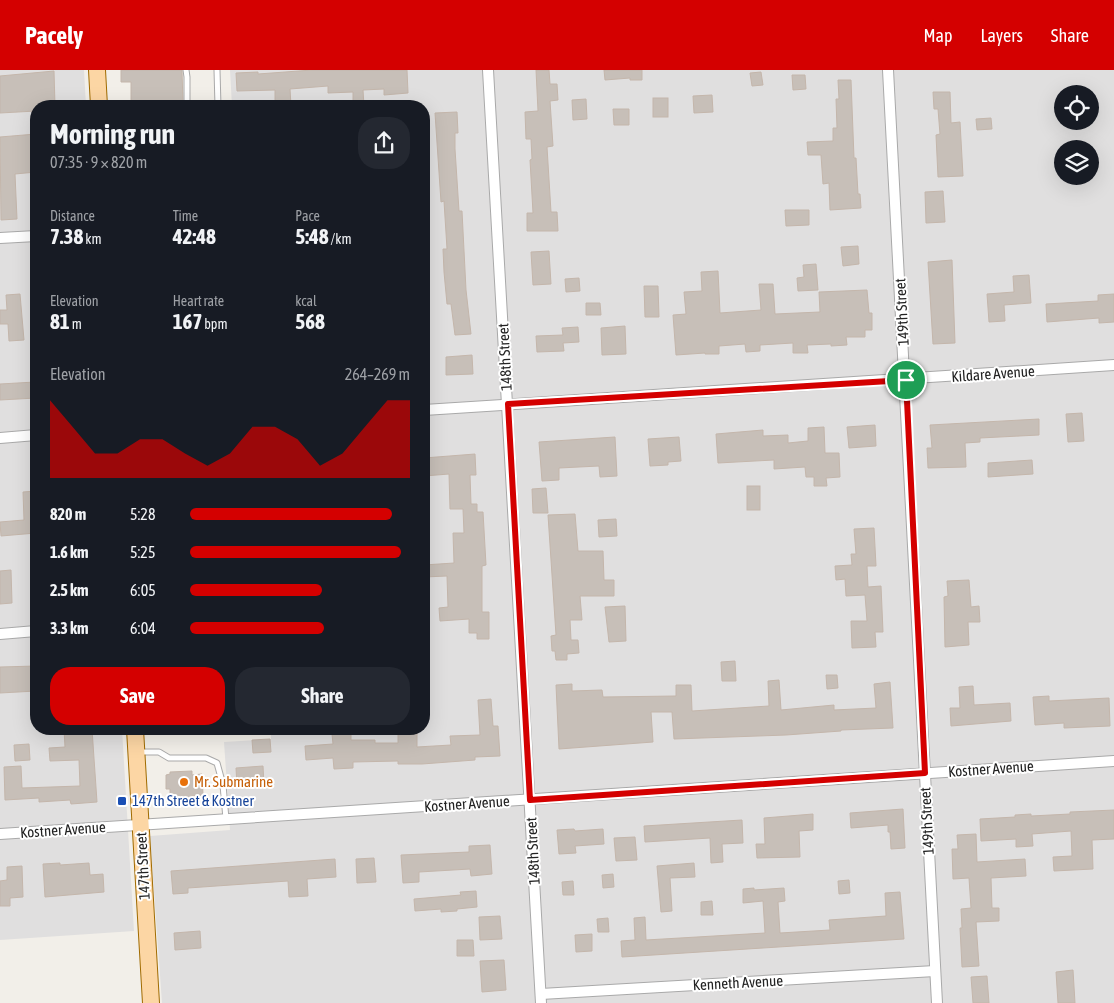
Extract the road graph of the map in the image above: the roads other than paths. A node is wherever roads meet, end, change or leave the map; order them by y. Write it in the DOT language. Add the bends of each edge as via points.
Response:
graph roads {
  1 [pos="97,70"];
  2 [pos="186,70"];
  3 [pos="217,70"];
  4 [pos="488,70"];
  5 [pos="888,70"];
  6 [pos="99,100"];
  7 [pos="187,100"];
  8 [pos="218,100"];
  9 [pos="30,236"];
  10 [pos="0,238"];
  11 [pos="1114,365"];
  12 [pos="906,380"];
  13 [pos="508,404"];
  14 [pos="430,410"];
  15 [pos="30,436"];
  16 [pos="0,438"];
  17 [pos="30,632"];
  18 [pos="0,634"];
  19 [pos="135,735"];
  20 [pos="136,752"];
  21 [pos="1114,761"];
  22 [pos="925,773"];
  23 [pos="530,800"];
  24 [pos="226,820"];
  25 [pos="140,825"];
  26 [pos="0,834"];
  27 [pos="935,971"];
  28 [pos="541,999"];
  29 [pos="151,1003"];
  30 [pos="937,1003"];
  1 -- 6 [label="main road"];
  2 -- 7 [label="lane"];
  3 -- 8 [label="lane"];
  4 -- 13 [label="street, 148th Street"];
  5 -- 12 [label="street, 149th Street"];
  9 -- 10 [label="street"];
  11 -- 12 [label="street, Kildare Avenue"];
  12 -- 13 [label="street, Kildare Avenue"];
  12 -- 22 [label="street, 149th Street"];
  13 -- 14 [label="street, Kildare Avenue"];
  13 -- 23 [label="street, 148th Street"];
  15 -- 16 [label="street"];
  17 -- 18 [label="street"];
  19 -- 20 [label="main road, 147th Street"];
  20 -- 24 [label="lane" via="159,752 170,758 206,758 216,762 223,785"];
  20 -- 25 [label="main road, 147th Street"];
  21 -- 22 [label="street, Kostner Avenue"];
  22 -- 23 [label="street, Kostner Avenue"];
  22 -- 27 [label="street, 149th Street"];
  23 -- 24 [label="street, Kostner Avenue"];
  23 -- 28 [label="street, 148th Street"];
  24 -- 25 [label="street, Kostner Avenue"];
  25 -- 26 [label="street, Kostner Avenue"];
  25 -- 29 [label="main road, 147th Street"];
  27 -- 28 [label="street, Kenneth Avenue"];
  27 -- 30 [label="street, 149th Street"];
}
